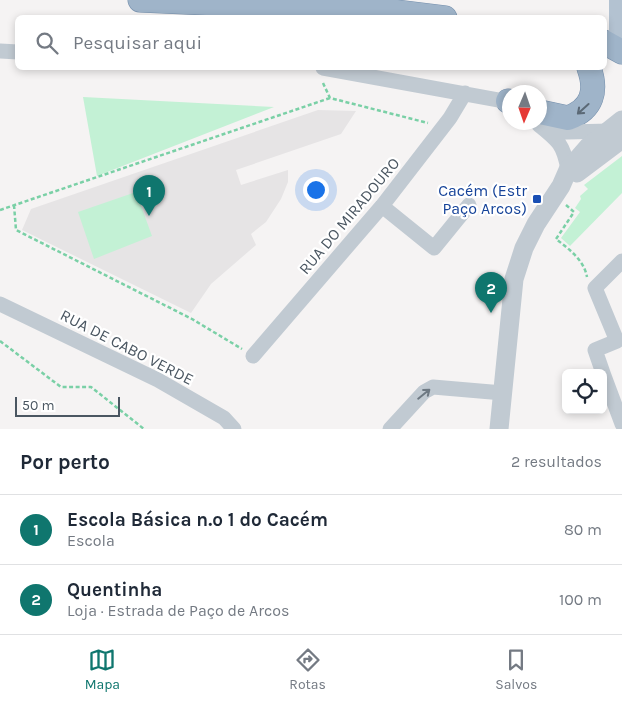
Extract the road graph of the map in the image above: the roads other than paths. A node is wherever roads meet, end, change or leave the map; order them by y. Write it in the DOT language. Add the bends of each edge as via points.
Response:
graph roads {
  1 [pos="140,0"];
  2 [pos="620,0"];
  3 [pos="416,15"];
  4 [pos="617,44"];
  5 [pos="0,51"];
  6 [pos="15,52"];
  7 [pos="589,70"];
  8 [pos="321,71"];
  9 [pos="464,93"];
  10 [pos="502,101"];
  11 [pos="547,114"];
  12 [pos="547,118"];
  13 [pos="546,130"];
  14 [pos="616,134"];
  15 [pos="559,141"];
  16 [pos="588,147"];
  17 [pos="564,178"];
  18 [pos="469,205"];
  19 [pos="382,206"];
  20 [pos="622,261"];
  21 [pos="0,304"];
  22 [pos="253,356"];
  23 [pos="602,369"];
  24 [pos="607,384"];
  25 [pos="502,393"];
  26 [pos="622,424"];
  27 [pos="234,429"];
  28 [pos="390,429"];
  29 [pos="499,429"];
  1 -- 3 [label="highway"];
  2 -- 4 [label="main road"];
  5 -- 6 [label="street"];
  7 -- 11 [label="highway, one-way" via="594,93 588,106 568,118"];
  8 -- 9 [label="street"];
  9 -- 10 [label="street"];
  9 -- 19 [label="street, RUA DO MIRADOURO" via="444,127"];
  12 -- 14 [label="street" via="567,132"];
  13 -- 15 [label="street"];
  14 -- 16 [label="street"];
  14 -- 17 [label="street"];
  15 -- 16 [label="street"];
  15 -- 17 [label="street" via="566,158"];
  16 -- 17 [label="street"];
  17 -- 25 [label="street" via="524,248 514,279"];
  18 -- 19 [label="street" via="434,248"];
  19 -- 22 [label="street, RUA DO MIRADOURO"];
  20 -- 23 [label="street" via="595,288 617,341 595,350"];
  21 -- 27 [label="street, RUA DE CABO VERDE" via="158,380 224,418"];
  24 -- 26 [label="street"];
  28 -- 25 [label="street, one-way" via="424,392 433,388"];
  25 -- 29 [label="street"];
}
